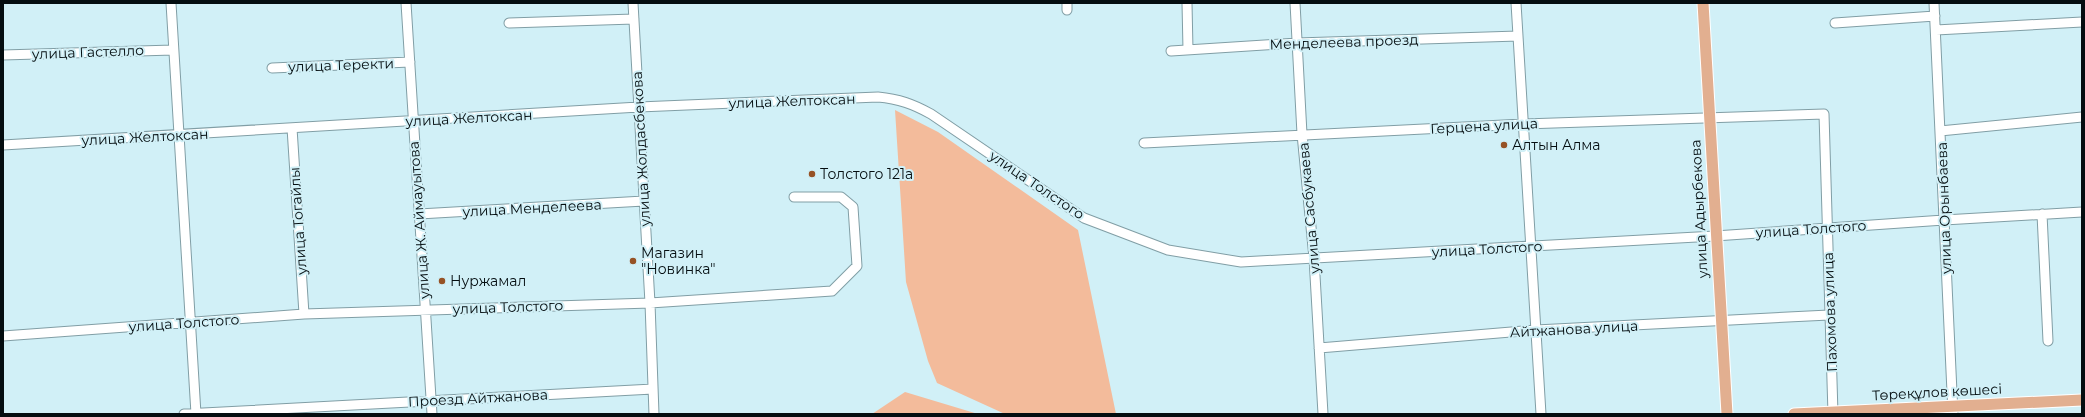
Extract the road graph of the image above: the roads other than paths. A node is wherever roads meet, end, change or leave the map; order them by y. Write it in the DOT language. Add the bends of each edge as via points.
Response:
graph roads {
  1 [pos="171,3"];
  2 [pos="406,3"];
  3 [pos="633,3"];
  4 [pos="1187,3"];
  5 [pos="1294,3"];
  6 [pos="1516,3"];
  7 [pos="1703,3"];
  8 [pos="1934,3"];
  9 [pos="1935,16"];
  10 [pos="634,20"];
  11 [pos="2082,22"];
  12 [pos="509,23"];
  13 [pos="1835,23"];
  14 [pos="1936,30"];
  15 [pos="1518,36"];
  16 [pos="1297,43"];
  17 [pos="173,50"];
  18 [pos="1188,50"];
  19 [pos="1171,51"];
  20 [pos="3,55"];
  21 [pos="410,62"];
  22 [pos="272,68"];
  23 [pos="639,107"];
  24 [pos="931,114"];
  25 [pos="1824,114"];
  26 [pos="1709,117"];
  27 [pos="2082,117"];
  28 [pos="413,121"];
  29 [pos="1523,124"];
  30 [pos="292,128"];
  31 [pos="1940,131"];
  32 [pos="180,134"];
  33 [pos="1302,134"];
  34 [pos="1144,143"];
  35 [pos="3,145"];
  36 [pos="794,197"];
  37 [pos="644,201"];
  38 [pos="2082,212"];
  39 [pos="419,214"];
  40 [pos="2042,214"];
  41 [pos="1944,220"];
  42 [pos="1827,228"];
  43 [pos="1715,236"];
  44 [pos="1531,247"];
  45 [pos="1314,258"];
  46 [pos="650,303"];
  47 [pos="425,310"];
  48 [pos="304,314"];
  49 [pos="1829,315"];
  50 [pos="1721,321"];
  51 [pos="189,323"];
  52 [pos="1536,330"];
  53 [pos="3,336"];
  54 [pos="2048,341"];
  55 [pos="1319,348"];
  56 [pos="653,389"];
  57 [pos="2082,400"];
  58 [pos="431,401"];
  59 [pos="1953,410"];
  60 [pos="1833,413"];
  61 [pos="184,414"];
  62 [pos="196,414"];
  63 [pos="432,414"];
  64 [pos="654,414"];
  65 [pos="1322,414"];
  66 [pos="1541,414"];
  67 [pos="1727,414"];
  68 [pos="1794,414"];
  1 -- 17 [label="street"];
  2 -- 21 [label="street, улица Ж. Аймауытова"];
  3 -- 10 [label="street, улица Жолдасбекова"];
  4 -- 18 [label="street"];
  5 -- 16 [label="street, улица Сасбукаева"];
  6 -- 15 [label="street"];
  7 -- 26 [label="main road, улица Адырбекова"];
  8 -- 9 [label="street, улица Орынбаева"];
  9 -- 13 [label="street"];
  9 -- 14 [label="street, улица Орынбаева"];
  10 -- 12 [label="street"];
  10 -- 23 [label="street, улица Жолдасбекова"];
  11 -- 14 [label="street"];
  14 -- 31 [label="street, улица Орынбаева"];
  15 -- 16 [label="street, Менделеева проезд"];
  15 -- 29 [label="street"];
  16 -- 18 [label="street, Менделеева проезд"];
  16 -- 33 [label="street, улица Сасбукаева"];
  17 -- 20 [label="street, улица Гастелло"];
  17 -- 32 [label="street"];
  18 -- 19 [label="street, Менделеева проезд"];
  21 -- 22 [label="street, улица Теректи"];
  21 -- 28 [label="street, улица Ж. Аймауытова"];
  23 -- 24 [label="street, улица Желтоксан" via="878,97 897,98"];
  23 -- 28 [label="street, улица Желтоксан"];
  23 -- 37 [label="street, улица Жолдасбекова"];
  24 -- 45 [label="street, улица Толстого" via="1084,218 1124,234 1168,250 1219,260 1242,262"];
  25 -- 26 [label="street, Герцена улица"];
  25 -- 42 [label="street, Пахомова улица"];
  26 -- 29 [label="street, Герцена улица"];
  26 -- 43 [label="main road, улица Адырбекова"];
  27 -- 31 [label="street"];
  28 -- 30 [label="street, улица Желтоксан"];
  28 -- 39 [label="street, улица Ж. Аймауытова"];
  29 -- 33 [label="street, Герцена улица"];
  29 -- 44 [label="street"];
  30 -- 32 [label="street, улица Желтоксан"];
  30 -- 48 [label="street, улица Тогайлы"];
  31 -- 41 [label="street, улица Орынбаева"];
  32 -- 35 [label="street, улица Желтоксан"];
  32 -- 51 [label="street"];
  33 -- 34 [label="street, Герцена улица"];
  33 -- 45 [label="street, улица Сасбукаева"];
  36 -- 46 [label="street, улица Толстого" via="842,197 853,207 856,266 832,291"];
  37 -- 39 [label="street, улица Менделеева"];
  37 -- 46 [label="street, улица Жолдасбекова"];
  38 -- 40 [label="street, улица Толстого"];
  39 -- 47 [label="street, улица Ж. Аймауытова"];
  40 -- 41 [label="street, улица Толстого"];
  40 -- 54 [label="street"];
  41 -- 42 [label="street, улица Толстого"];
  41 -- 59 [label="street, улица Орынбаева"];
  42 -- 43 [label="street, улица Толстого"];
  42 -- 49 [label="street, Пахомова улица"];
  43 -- 44 [label="street, улица Толстого"];
  43 -- 50 [label="main road, улица Адырбекова"];
  44 -- 45 [label="street, улица Толстого"];
  44 -- 52 [label="street"];
  45 -- 55 [label="street, улица Сасбукаева"];
  46 -- 47 [label="street, улица Толстого"];
  46 -- 56 [label="street, улица Жолдасбекова"];
  47 -- 48 [label="street, улица Толстого"];
  47 -- 58 [label="street, улица Ж. Аймауытова"];
  48 -- 51 [label="street, улица Толстого"];
  49 -- 50 [label="street, Айтжанова улица"];
  49 -- 60 [label="street, Пахомова улица"];
  50 -- 52 [label="street, Айтжанова улица"];
  50 -- 67 [label="main road, улица Адырбекова"];
  51 -- 53 [label="street, улица Толстого"];
  51 -- 62 [label="street"];
  52 -- 55 [label="street, Айтжанова улица"];
  52 -- 66 [label="street"];
  55 -- 65 [label="street, улица Сасбукаева"];
  56 -- 58 [label="street, Проезд Айтжанова"];
  56 -- 64 [label="street, улица Жолдасбекова"];
  57 -- 59 [label="main road, Төреқұлов көшесі"];
  58 -- 62 [label="street, Проезд Айтжанова"];
  58 -- 63 [label="street, улица Ж. Аймауытова"];
  59 -- 60 [label="main road, Төреқұлов көшесі"];
  60 -- 68 [label="main road, Төреқұлов көшесі"];
  61 -- 62 [label="street, Проезд Айтжанова"];
}
